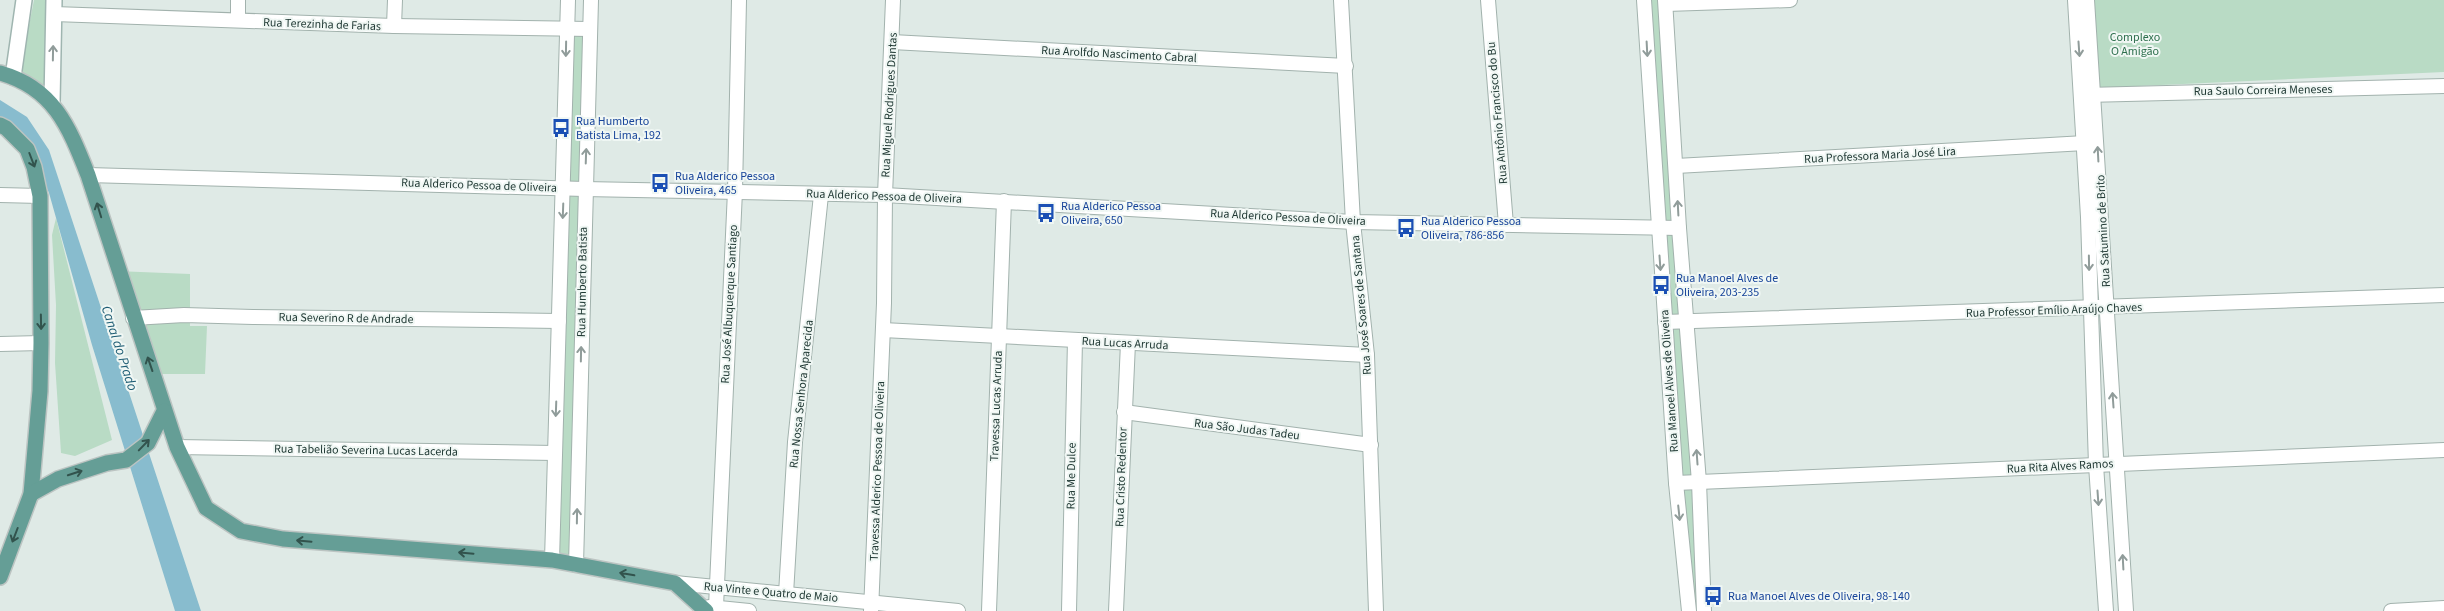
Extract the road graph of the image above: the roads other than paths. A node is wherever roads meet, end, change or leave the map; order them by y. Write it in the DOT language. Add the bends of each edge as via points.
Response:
graph roads {
  1 [pos="24,0"];
  2 [pos="238,0"];
  3 [pos="395,0"];
  4 [pos="568,0"];
  5 [pos="591,0"];
  6 [pos="740,0"];
  7 [pos="893,0"];
  8 [pos="1341,0"];
  9 [pos="1488,0"];
  10 [pos="1644,0"];
  11 [pos="1790,0"];
  12 [pos="2075,0"];
  13 [pos="2087,0"];
  14 [pos="1665,2"];
  15 [pos="54,7"];
  16 [pos="238,20"];
  17 [pos="394,26"];
  18 [pos="566,29"];
  19 [pos="590,29"];
  20 [pos="892,42"];
  21 [pos="1346,66"];
  22 [pos="6,75"];
  23 [pos="2444,86"];
  24 [pos="2088,94"];
  25 [pos="52,102"];
  26 [pos="0,125"];
  27 [pos="2085,143"];
  28 [pos="1676,166"];
  29 [pos="88,175"];
  30 [pos="564,188"];
  31 [pos="584,189"];
  32 [pos="734,191"];
  33 [pos="0,195"];
  34 [pos="821,195"];
  35 [pos="885,195"];
  36 [pos="40,196"];
  37 [pos="1004,201"];
  38 [pos="1354,222"];
  39 [pos="1506,225"];
  40 [pos="1658,228"];
  41 [pos="1679,228"];
  42 [pos="2444,295"];
  43 [pos="2108,308"];
  44 [pos="2090,309"];
  45 [pos="133,318"];
  46 [pos="558,321"];
  47 [pos="1664,322"];
  48 [pos="1687,322"];
  49 [pos="883,330"];
  50 [pos="998,336"];
  51 [pos="1075,340"];
  52 [pos="41,343"];
  53 [pos="1128,343"];
  54 [pos="0,344"];
  55 [pos="1367,355"];
  56 [pos="164,411"];
  57 [pos="1124,412"];
  58 [pos="1371,445"];
  59 [pos="177,447"];
  60 [pos="2444,450"];
  61 [pos="555,453"];
  62 [pos="2118,463"];
  63 [pos="2096,466"];
  64 [pos="1698,482"];
  65 [pos="1676,483"];
  66 [pos="31,494"];
  67 [pos="4,556"];
  68 [pos="552,560"];
  69 [pos="576,565"];
  70 [pos="0,577"];
  71 [pos="675,583"];
  72 [pos="716,587"];
  73 [pos="786,594"];
  74 [pos="871,606"];
  75 [pos="709,608"];
  76 [pos="2444,608"];
  77 [pos="749,611"];
  78 [pos="958,611"];
  79 [pos="989,611"];
  80 [pos="1069,611"];
  81 [pos="1116,611"];
  82 [pos="1376,611"];
  83 [pos="1689,611"];
  84 [pos="1704,611"];
  85 [pos="2106,611"];
  86 [pos="2126,611"];
  87 [pos="2391,611"];
  1 -- 22 [label="street"];
  2 -- 16 [label="street"];
  3 -- 17 [label="street"];
  4 -- 18 [label="street, Rua Humberto Batista"];
  5 -- 19 [label="street, Rua Humberto Batista"];
  6 -- 32 [label="street, Rua José Albuquerque Santiago"];
  7 -- 20 [label="street, Rua Miguel Rodrigues Dantas"];
  8 -- 21 [label="street, Rua José Soares de Santana"];
  9 -- 39 [label="street, Rua Antônio Francisco do Bu"];
  10 -- 40 [label="street, Rua Manoel Alves de Oliveira, one-way"];
  11 -- 14 [label="street"];
  12 -- 24 [label="street, Rua Satumino de Brito, one-way"];
  13 -- 24 [label="street, Rua Satumino de Brito"];
  14 -- 28 [label="street, Rua Manoel Alves de Oliveira"];
  15 -- 16 [label="street, Rua Terezinha de Farias"];
  25 -- 15 [label="street, one-way"];
  16 -- 17 [label="street, Rua Terezinha de Farias"];
  17 -- 18 [label="street, Rua Terezinha de Farias"];
  18 -- 19 [label="street, Rua Terezinha de Farias"];
  18 -- 30 [label="street, Rua Humberto Batista, one-way"];
  31 -- 19 [label="street, Rua Humberto Batista, one-way"];
  20 -- 21 [label="street, Rua Arolfdo Nascimento Cabral"];
  20 -- 35 [label="street, Rua Miguel Rodrigues Dantas"];
  21 -- 38 [label="street, Rua José Soares de Santana"];
  22 -- 25 [label="main road"];
  23 -- 24 [label="street, Rua Saulo Correira Meneses"];
  24 -- 27 [label="street, Rua Satumino de Brito"];
  43 -- 24 [label="street, Rua Satumino de Brito, one-way"];
  25 -- 29 [label="main road" via="73,137"];
  26 -- 36 [label="main road, one-way" via="27,149"];
  27 -- 28 [label="street, Rua Professora Maria José Lira"];
  27 -- 44 [label="street, Rua Satumino de Brito, one-way"];
  41 -- 28 [label="street, Rua Manoel Alves de Oliveira, one-way"];
  29 -- 30 [label="street, Rua Alderico Pessoa de Oliveira"];
  45 -- 29 [label="main road, one-way"];
  30 -- 31 [label="street, Rua Alderico Pessoa de Oliveira"];
  30 -- 46 [label="street, Rua Humberto Batista, one-way"];
  31 -- 32 [label="street, Rua Alderico Pessoa de Oliveira"];
  69 -- 31 [label="street, Rua Humberto Batista, one-way"];
  32 -- 34 [label="street, Rua Alderico Pessoa de Oliveira"];
  32 -- 72 [label="street, Rua José Albuquerque Santiago"];
  33 -- 36 [label="street"];
  34 -- 35 [label="street, Rua Alderico Pessoa de Oliveira"];
  34 -- 73 [label="street, Rua Nossa Senhora Aparecida" via="795,442"];
  35 -- 37 [label="street, Rua Alderico Pessoa de Oliveira"];
  35 -- 49 [label="street, Rua Miguel Rodrigues Dantas"];
  36 -- 52 [label="main road, one-way"];
  37 -- 38 [label="street, Rua Alderico Pessoa de Oliveira"];
  37 -- 50 [label="street, Travessa Lucas Arruda"];
  38 -- 39 [label="street, Rua Alderico Pessoa de Oliveira"];
  38 -- 55 [label="street, Rua José Soares de Santana"];
  39 -- 40 [label="street, Rua Alderico Pessoa de Oliveira"];
  40 -- 41 [label="street, Rua Alderico Pessoa de Oliveira"];
  40 -- 47 [label="street, Rua Manoel Alves de Oliveira, one-way"];
  41 -- 48 [label="street, Rua Manoel Alves de Oliveira"];
  42 -- 43 [label="street, Rua Professor Emílio Araújo Chaves"];
  43 -- 44 [label="street, Rua Professor Emílio Araújo Chaves"];
  62 -- 43 [label="street, Rua Satumino de Brito, one-way"];
  44 -- 48 [label="street, Rua Professor Emílio Araújo Chaves"];
  44 -- 63 [label="street, Rua Satumino de Brito"];
  45 -- 46 [label="street, Rua Severino R de Andrade" via="234,315"];
  56 -- 45 [label="main road, one-way"];
  46 -- 61 [label="street, Rua Humberto Batista, one-way"];
  47 -- 48 [label="street, Rua Professor Emílio Araújo Chaves"];
  47 -- 65 [label="street, Rua Manoel Alves de Oliveira"];
  64 -- 48 [label="street, Rua Manoel Alves de Oliveira, one-way"];
  49 -- 50 [label="street, Rua Lucas Arruda"];
  49 -- 74 [label="street, Travessa Alderico Pessoa de Oliveira"];
  50 -- 51 [label="street, Rua Lucas Arruda"];
  50 -- 79 [label="street, Travessa Lucas Arruda"];
  51 -- 53 [label="street, Rua Lucas Arruda"];
  51 -- 80 [label="street, Rua Me Dulce"];
  52 -- 54 [label="street"];
  52 -- 66 [label="main road"];
  53 -- 55 [label="street, Rua Lucas Arruda"];
  53 -- 57 [label="street, Rua Cristo Redentor"];
  55 -- 58 [label="street, Rua José Soares de Santana"];
  56 -- 59 [label="main road"];
  66 -- 56 [label="main road, one-way" via="58,479 126,460 148,442"];
  57 -- 58 [label="street, Rua São Judas Tadeu"];
  57 -- 81 [label="street, Rua Cristo Redentor"];
  58 -- 82 [label="street, Rua José Soares de Santana"];
  59 -- 61 [label="street, Rua Tabelião Severina Lucas Lacerda"];
  68 -- 59 [label="main road, one-way" via="283,539 242,531 206,508"];
  60 -- 62 [label="street, Rua Rita Alves Ramos"];
  61 -- 68 [label="street, Rua Humberto Batista"];
  62 -- 63 [label="street, Rua Rita Alves Ramos"];
  86 -- 62 [label="street, Rua Satumino de Brito, one-way"];
  63 -- 64 [label="street, Rua Rita Alves Ramos"];
  63 -- 85 [label="street, Rua Satumino de Brito, one-way"];
  64 -- 65 [label="street, Rua Rita Alves Ramos"];
  64 -- 84 [label="street, Rua Manoel Alves de Oliveira"];
  65 -- 83 [label="street, Rua Manoel Alves de Oliveira, one-way"];
  66 -- 67 [label="main road, one-way"];
  67 -- 70 [label="main road"];
  68 -- 69 [label="main road"];
  71 -- 69 [label="main road, one-way"];
  71 -- 72 [label="street, Rua Vinte e Quatro de Maio"];
  71 -- 75 [label="main road"];
  72 -- 73 [label="street, Rua Vinte e Quatro de Maio"];
  72 -- 75 [label="street, Rua José Albuquerque Santiago"];
  73 -- 74 [label="street, Rua Vinte e Quatro de Maio"];
  74 -- 78 [label="street, Rua Vinte e Quatro de Maio"];
  75 -- 77 [label="street, Rua Vinte e Quatro de Maio"];
  76 -- 87 [label="street"];
}
